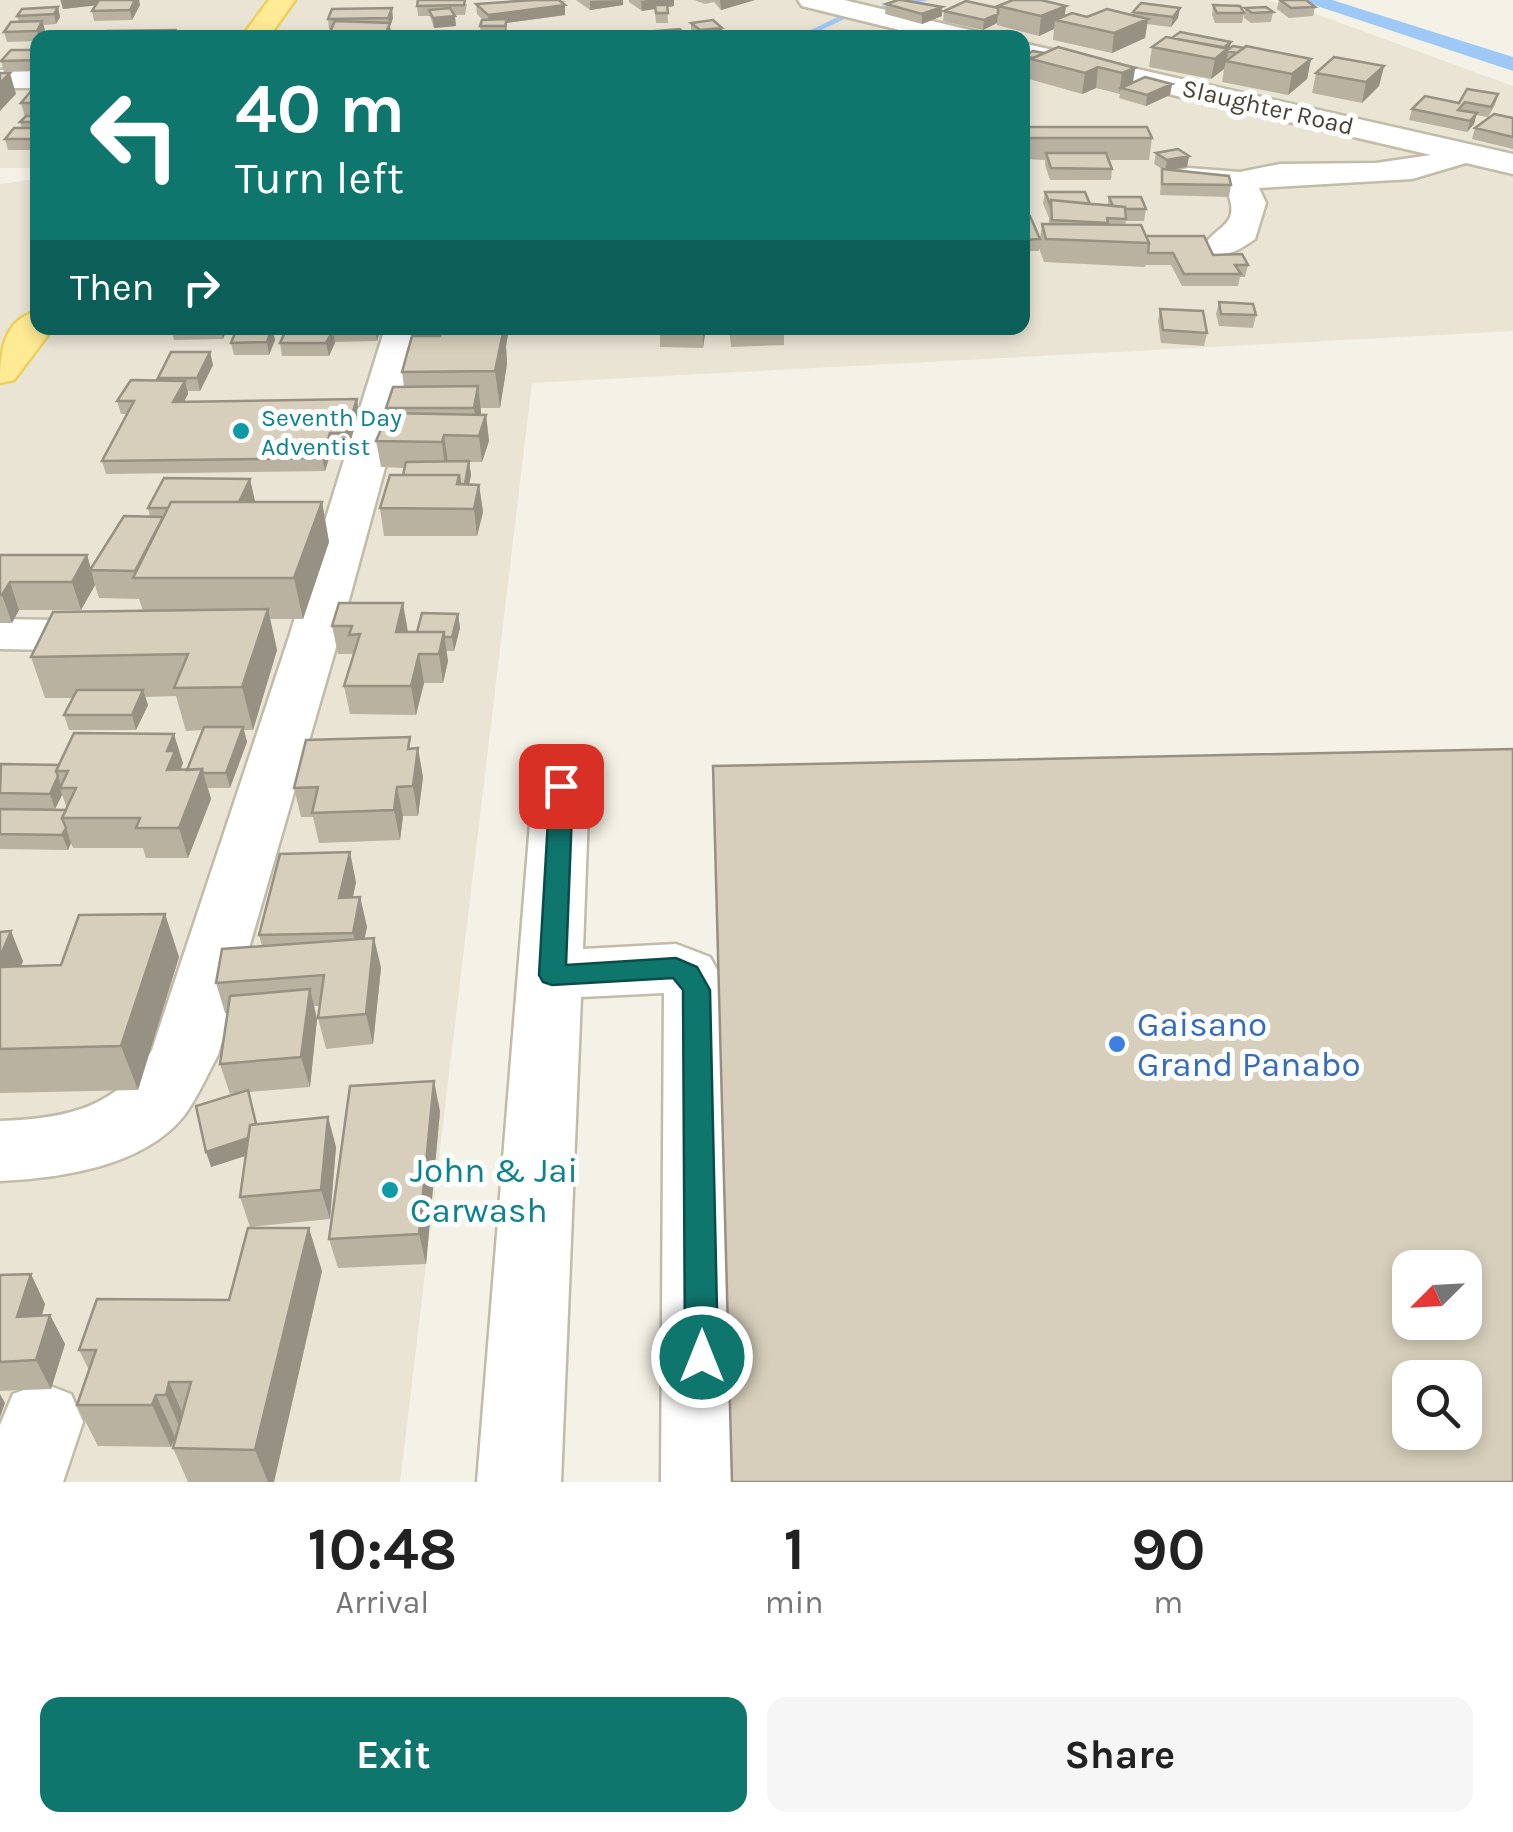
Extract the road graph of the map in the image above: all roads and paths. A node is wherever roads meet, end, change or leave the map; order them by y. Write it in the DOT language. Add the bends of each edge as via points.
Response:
graph roads {
  1 [pos="282,0"];
  2 [pos="811,0"];
  3 [pos="260,30"];
  4 [pos="935,30"];
  5 [pos="1030,52"];
  6 [pos="0,79"];
  7 [pos="30,79"];
  8 [pos="1471,154"];
  9 [pos="1513,164"];
  10 [pos="1188,178"];
  11 [pos="1240,182"];
  12 [pos="1222,244"];
  13 [pos="30,332"];
  14 [pos="402,335"];
  15 [pos="0,371"];
  16 [pos="0,634"];
  17 [pos="157,636"];
  18 [pos="561,786"];
  19 [pos="552,975"];
  20 [pos="0,1151"];
  21 [pos="519,1482"];
  22 [pos="703,1482"];
  1 -- 3 [label="main road"];
  2 -- 4 [label="street"];
  5 -- 8 [label="street, Slaughter Road"];
  6 -- 7 [label="street"];
  8 -- 9 [label="street, Slaughter Road"];
  8 -- 11 [label="street" via="1412,169"];
  10 -- 11 [label="street"];
  11 -- 12 [label="street" via="1250,204 1243,232"];
  13 -- 15 [label="main road"];
  14 -- 20 [label="street" via="294,637 184,1056 154,1101 104,1136 45,1150"];
  16 -- 17 [label="street"];
  18 -- 19 [label="street"];
  19 -- 21 [label="street"];
  19 -- 22 [label="street" via="676,968 696,990"];
}
